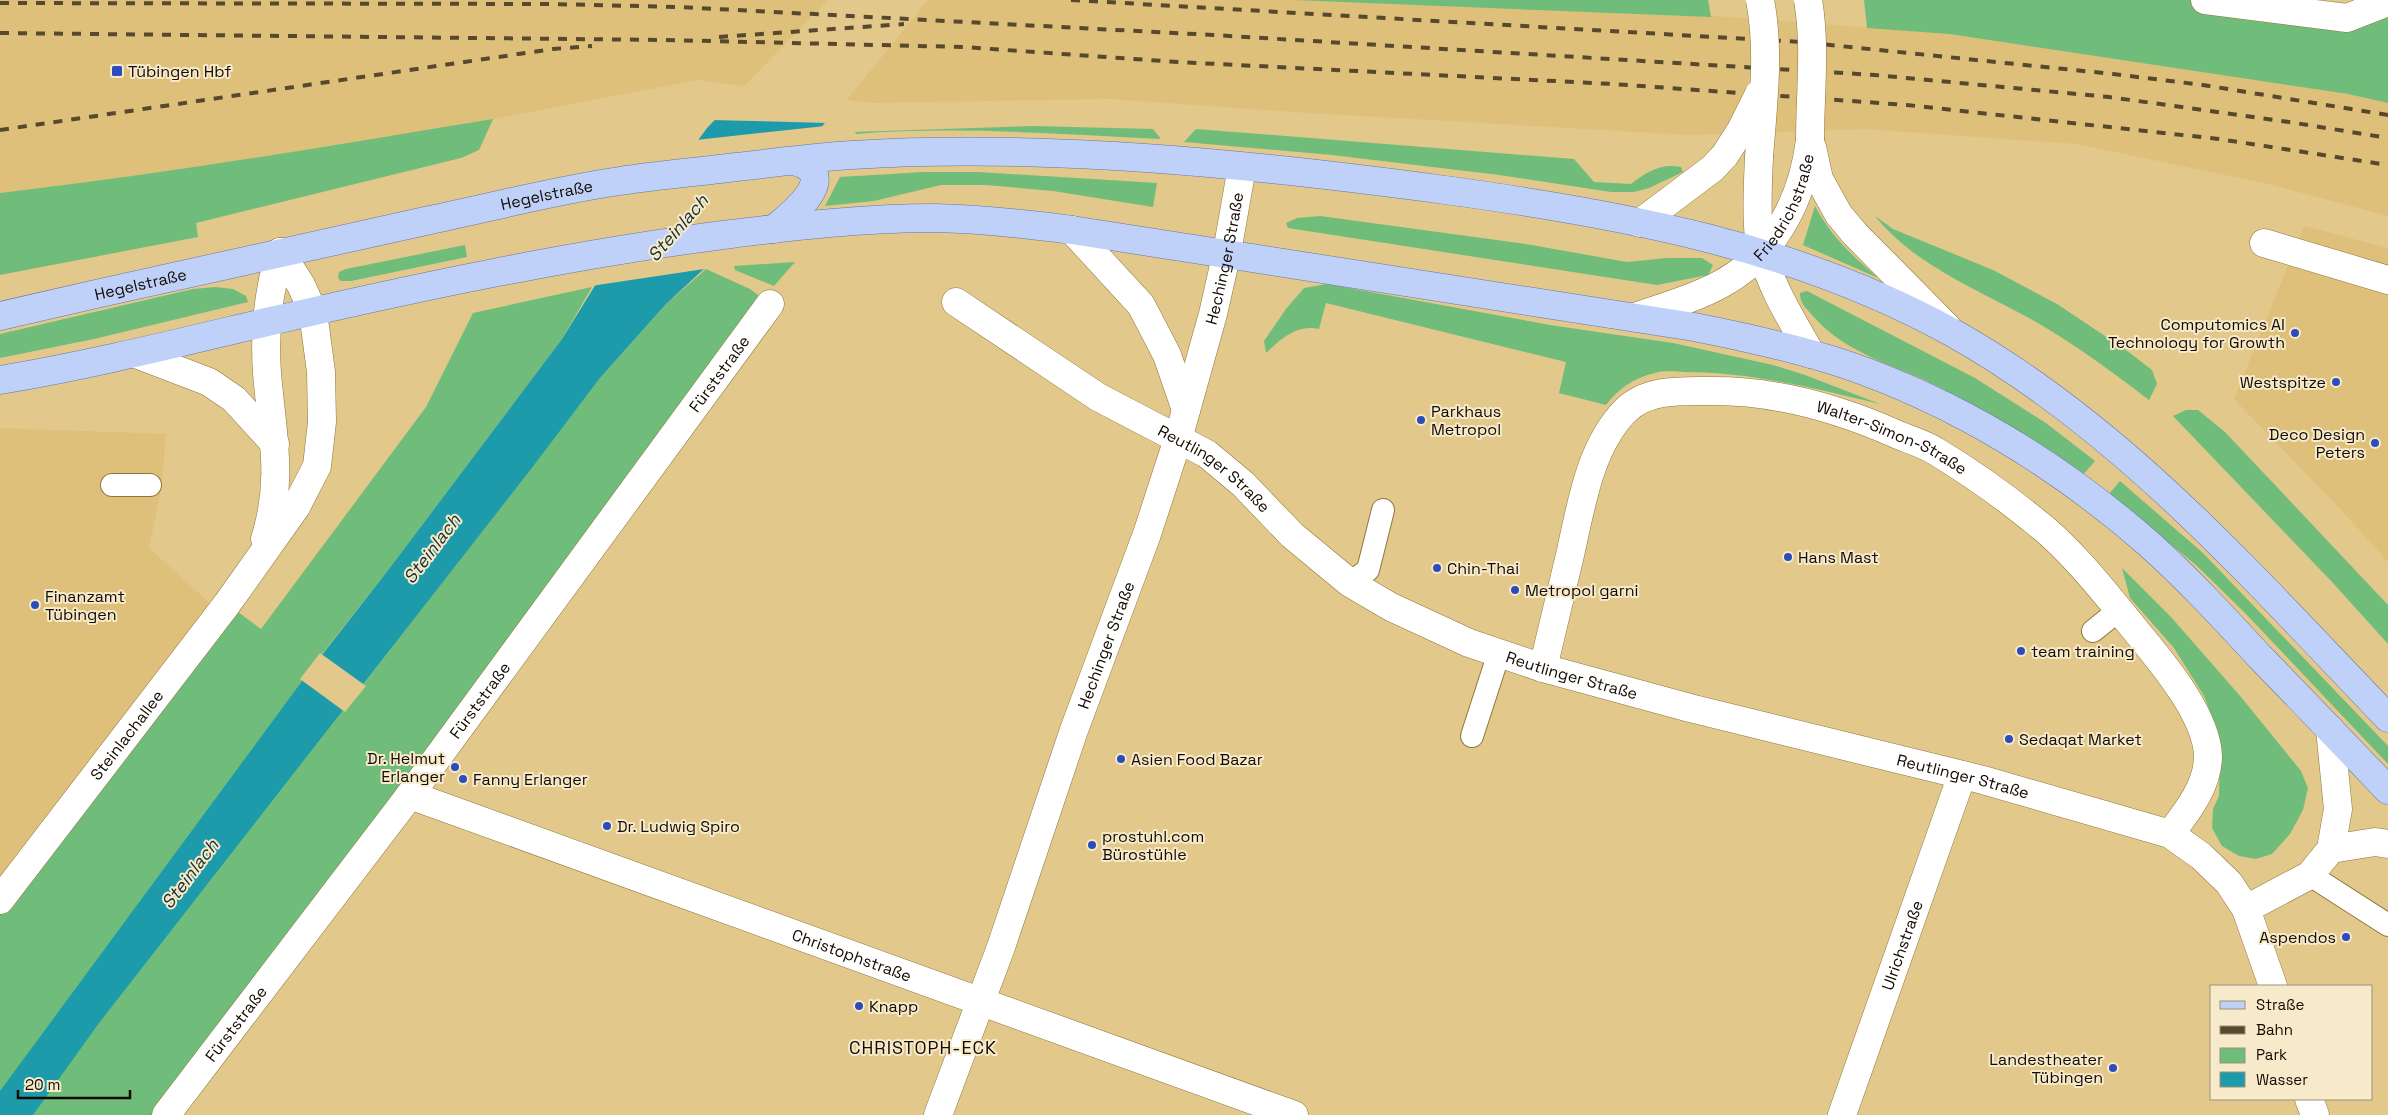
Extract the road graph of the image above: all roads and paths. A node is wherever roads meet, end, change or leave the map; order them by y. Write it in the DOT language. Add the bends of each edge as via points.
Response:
graph roads {
  1 [pos="1760,0"];
  2 [pos="1808,0"];
  3 [pos="2205,0"];
  4 [pos="2388,2"];
  5 [pos="1763,83"];
  6 [pos="1810,146"];
  7 [pos="806,162"];
  8 [pos="1242,167"];
  9 [pos="1640,223"];
  10 [pos="770,229"];
  11 [pos="1072,230"];
  12 [pos="2264,243"];
  13 [pos="280,252"];
  14 [pos="1227,252"];
  15 [pos="1761,252"];
  16 [pos="2388,280"];
  17 [pos="956,302"];
  18 [pos="770,304"];
  19 [pos="313,312"];
  20 [pos="0,316"];
  21 [pos="1635,317"];
  22 [pos="267,322"];
  23 [pos="1954,334"];
  24 [pos="136,354"];
  25 [pos="1811,354"];
  26 [pos="0,380"];
  27 [pos="1186,410"];
  28 [pos="1178,439"];
  29 [pos="275,444"];
  30 [pos="112,485"];
  31 [pos="150,485"];
  32 [pos="1383,510"];
  33 [pos="251,569"];
  34 [pos="1350,583"];
  35 [pos="2119,610"];
  36 [pos="2093,631"];
  37 [pos="1499,653"];
  38 [pos="1543,668"];
  39 [pos="2388,718"];
  40 [pos="2330,729"];
  41 [pos="1472,736"];
  42 [pos="1962,775"];
  43 [pos="2388,790"];
  44 [pos="410,795"];
  45 [pos="2170,834"];
  46 [pos="2388,844"];
  47 [pos="2331,849"];
  48 [pos="2310,875"];
  49 [pos="0,900"];
  50 [pos="2246,909"];
  51 [pos="2388,925"];
  52 [pos="2273,985"];
  53 [pos="980,1001"];
  54 [pos="2309,1100"];
  55 [pos="166,1115"];
  56 [pos="938,1115"];
  57 [pos="1294,1115"];
  58 [pos="1842,1115"];
  59 [pos="2315,1115"];
  1 -- 5 [label="street, Friedrichstraße, bridge" via="1765,33"];
  2 -- 6 [label="street, Friedrichstraße, bridge" via="1813,65"];
  3 -- 4 [label="street" via="2347,18"];
  5 -- 9 [label="street, bridge" via="1725,155 1713,168"];
  5 -- 15 [label="street, Friedrichstraße, bridge" via="1758,180"];
  6 -- 15 [label="street, Friedrichstraße" via="1794,204 1776,235"];
  6 -- 23 [label="street" via="1819,179 1839,215"];
  7 -- 8 [label="main road, Hegelstraße" via="897,153 1047,154"];
  7 -- 10 [label="main road" via="816,177 813,190 800,206"];
  7 -- 13 [label="main road, Hegelstraße" via="617,181"];
  8 -- 9 [label="main road, Hegelstraße" via="1469,194"];
  8 -- 14 [label="street, Hechinger Straße"];
  9 -- 15 [label="main road, Hegelstraße"];
  10 -- 11 [label="main road" via="934,218"];
  10 -- 19 [label="main road" via="556,260"];
  11 -- 14 [label="main road"];
  11 -- 27 [label="street" via="1141,305 1167,356"];
  12 -- 16 [label="street"];
  13 -- 19 [label="street"];
  13 -- 20 [label="main road, Hegelstraße"];
  13 -- 22 [label="street" via="270,287"];
  14 -- 21 [label="main road"];
  14 -- 27 [label="street, Hechinger Straße"];
  15 -- 21 [label="street" via="1721,285"];
  15 -- 23 [label="main road, Hegelstraße" via="1860,287"];
  15 -- 25 [label="street" via="1777,292"];
  17 -- 28 [label="street, Reutlinger Straße" via="1098,397"];
  18 -- 44 [label="street, Fürststraße"];
  19 -- 22 [label="main road"];
  19 -- 33 [label="street, Steinlachallee" via="322,388 317,466 296,507"];
  21 -- 25 [label="main road" via="1749,337"];
  22 -- 24 [label="main road"];
  22 -- 29 [label="street, Steinlachallee" via="267,372"];
  23 -- 39 [label="main road, Hegelstraße" via="2028,381 2154,481 2204,527"];
  24 -- 26 [label="main road"];
  24 -- 29 [label="street" via="209,382 234,399"];
  25 -- 40 [label="main road" via="1845,364 1924,397 1995,434 2080,489 2176,568"];
  27 -- 28 [label="street, Hechinger Straße"];
  28 -- 34 [label="street, Reutlinger Straße" via="1207,454 1243,484 1292,535"];
  28 -- 53 [label="street, Hechinger Straße"];
  29 -- 33 [label="street, Steinlachallee" via="277,478 274,509"];
  30 -- 31 [label="lane"];
  32 -- 34 [label="lane" via="1368,570"];
  33 -- 49 [label="street, Steinlachallee" via="125,740"];
  34 -- 37 [label="street, Reutlinger Straße" via="1412,618"];
  35 -- 36 [label="lane"];
  35 -- 38 [label="street, Walter-Simon-Straße" via="2089,574 2034,520 1936,451 1863,419 1793,398 1724,391 1670,392 1647,397 1627,410 1612,428 1594,464"];
  35 -- 45 [label="street, Walter-Simon-Straße" via="2177,684 2206,741 2208,760 2201,785 2192,806"];
  37 -- 38 [label="street, Reutlinger Straße"];
  37 -- 41 [label="lane"];
  38 -- 42 [label="street, Reutlinger Straße"];
  40 -- 43 [label="main road"];
  40 -- 47 [label="street" via="2338,810"];
  42 -- 45 [label="street, Reutlinger Straße"];
  42 -- 58 [label="street, Ulrichstraße"];
  44 -- 53 [label="street, Christophstraße"];
  44 -- 55 [label="street, Fürststraße"];
  45 -- 50 [label="street, Reutlinger Straße" via="2229,882"];
  46 -- 47 [label="street" via="2375,842"];
  47 -- 48 [label="street"];
  48 -- 50 [label="street"];
  48 -- 51 [label="lane"];
  50 -- 52 [label="street, Reutlinger Straße"];
  53 -- 56 [label="street, Hechinger Straße"];
  53 -- 57 [label="street, Christophstraße"];
  54 -- 59 [label="street"];
}
